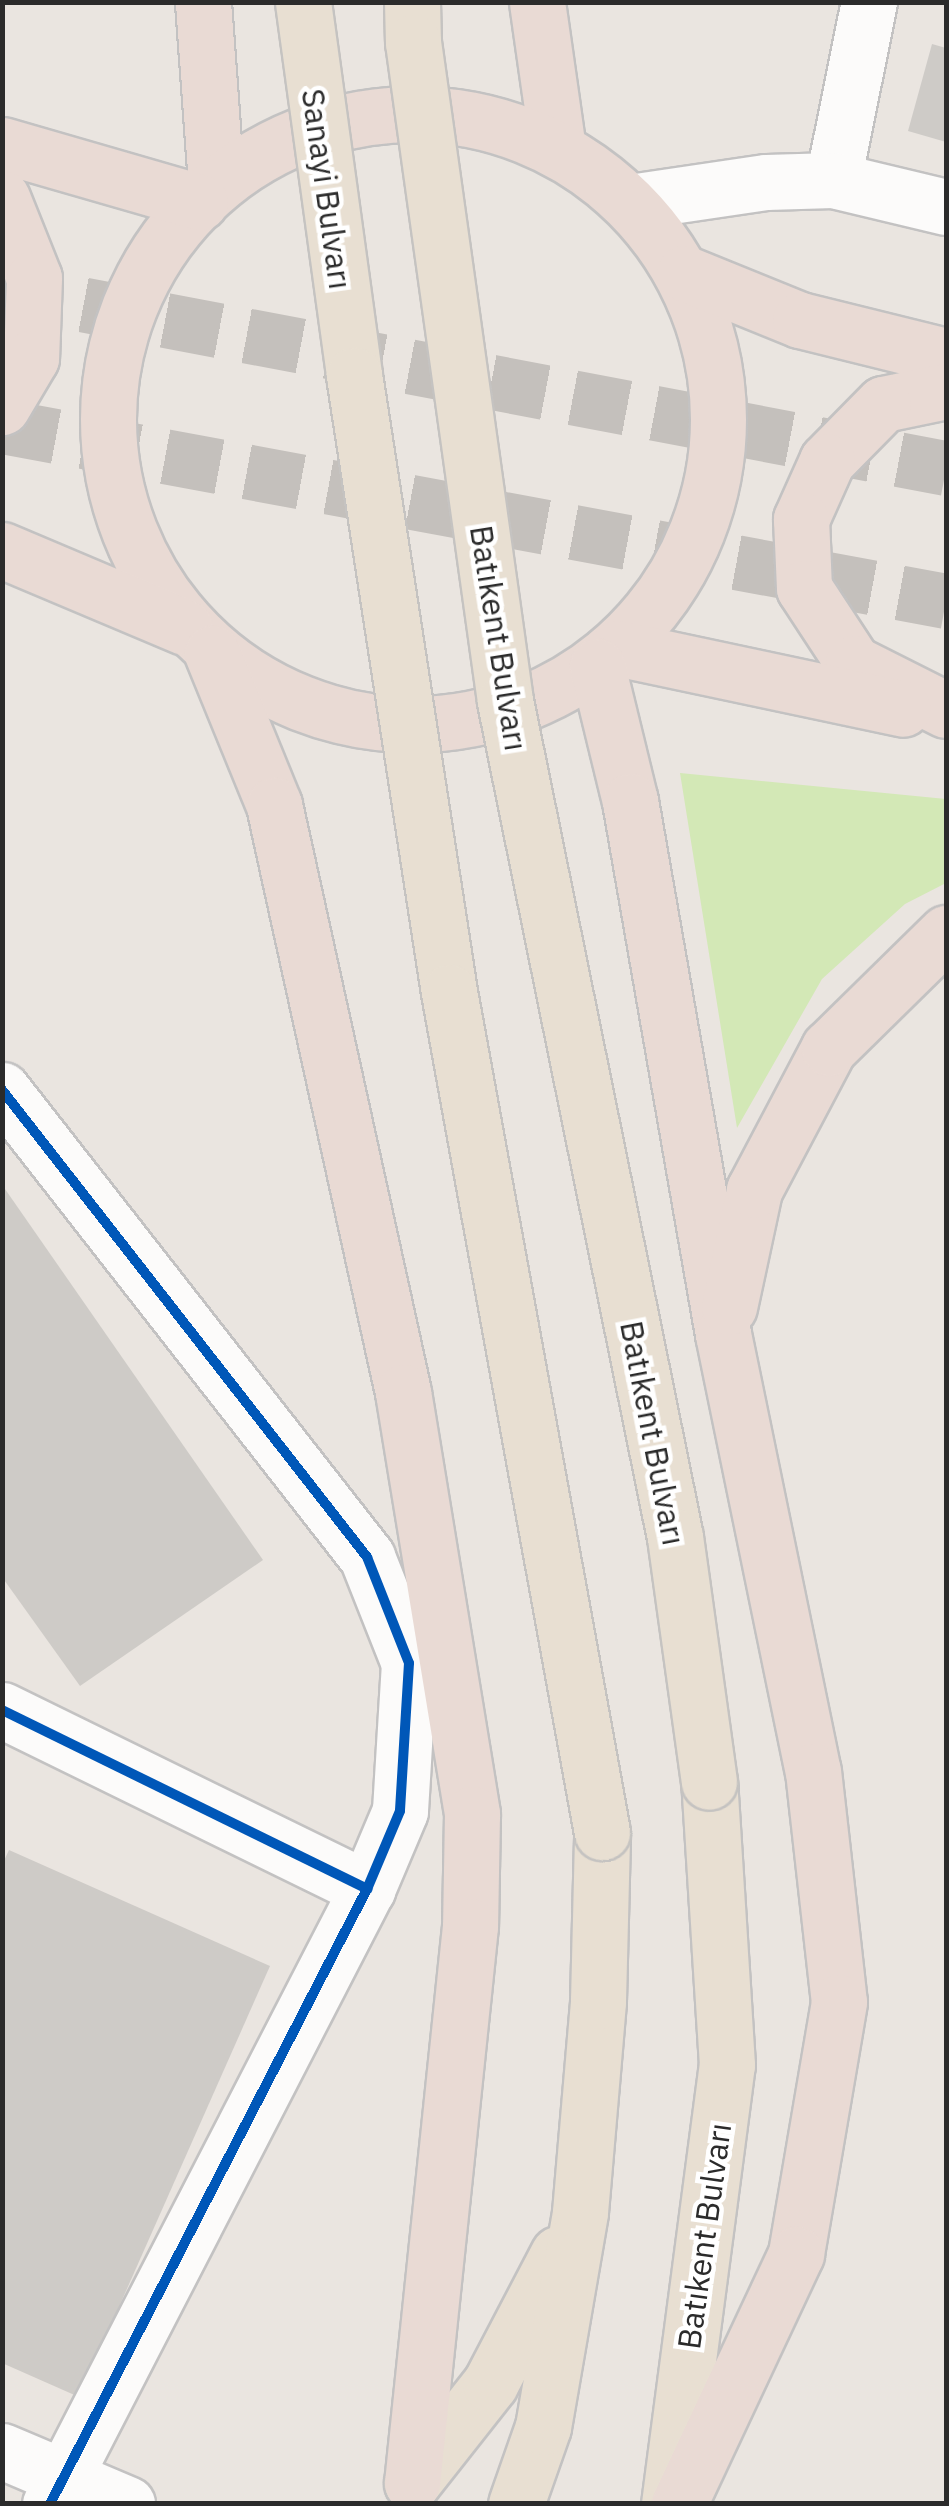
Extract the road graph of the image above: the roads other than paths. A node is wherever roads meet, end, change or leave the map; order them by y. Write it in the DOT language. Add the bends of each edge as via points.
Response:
graph roads {
  1 [pos="202,2"];
  2 [pos="303,2"];
  3 [pos="412,2"];
  4 [pos="537,2"];
  5 [pos="869,2"];
  6 [pos="2,145"];
  7 [pos="558,149"];
  8 [pos="833,180"];
  9 [pos="208,192"];
  10 [pos="2,198"];
  11 [pos="630,202"];
  12 [pos="946,207"];
  13 [pos="684,273"];
  14 [pos="946,356"];
  15 [pos="946,390"];
  16 [pos="2,408"];
  17 [pos="2,550"];
  18 [pos="204,642"];
  19 [pos="607,656"];
  20 [pos="946,710"];
  21 [pos="946,719"];
  22 [pos="946,933"];
  23 [pos="2,1090"];
  24 [pos="723,1334"];
  25 [pos="2,1710"];
  26 [pos="367,1889"];
  27 [pos="580,2212"];
  28 [pos="2,2452"];
  29 [pos="56,2490"];
  30 [pos="402,2493"];
  31 [pos="127,2504"];
  32 [pos="516,2504"];
  33 [pos="669,2504"];
  34 [pos="679,2504"];
  1 -- 9 [label="highway"];
  2 -- 27 [label="main road, Sanayi Bulvarı, bridge" via="452,1011 602,1832 598,2001"];
  3 -- 33 [label="main road, Batıkent Bulvarı, bridge" via="505,700 675,1537 708,1782 727,2065"];
  4 -- 7 [label="highway"];
  5 -- 8 [label="street"];
  6 -- 9 [label="highway"];
  7 -- 9 [label="highway" via="459,116 354,118 280,144"];
  7 -- 11 [label="highway"];
  8 -- 11 [label="street" via="766,182"];
  8 -- 12 [label="street"];
  9 -- 18 [label="highway" via="148,264 110,363 109,470 145,570"];
  10 -- 16 [label="highway" via="34,278 31,358"];
  11 -- 13 [label="highway"];
  13 -- 14 [label="highway" via="800,320"];
  13 -- 19 [label="highway" via="718,374 715,479 676,578"];
  15 -- 20 [label="highway" via="883,404 827,461 800,519 804,588 853,663"];
  17 -- 18 [label="highway"];
  18 -- 19 [label="highway" via="304,706 409,726 530,706"];
  18 -- 30 [label="highway" via="278,824 403,1392 472,1814 470,1926"];
  19 -- 21 [label="highway"];
  19 -- 24 [label="highway"];
  22 -- 24 [label="highway" via="829,1048 754,1190"];
  23 -- 26 [label="street" via="367,1557 410,1663 400,1811"];
  24 -- 34 [label="highway" via="813,1771 839,2002 796,2254"];
  25 -- 26 [label="street"];
  26 -- 29 [label="street"];
  27 -- 30 [label="main road" via="490,2384"];
  27 -- 32 [label="main road" via="543,2427"];
  28 -- 29 [label="street"];
  29 -- 31 [label="street"];
}
